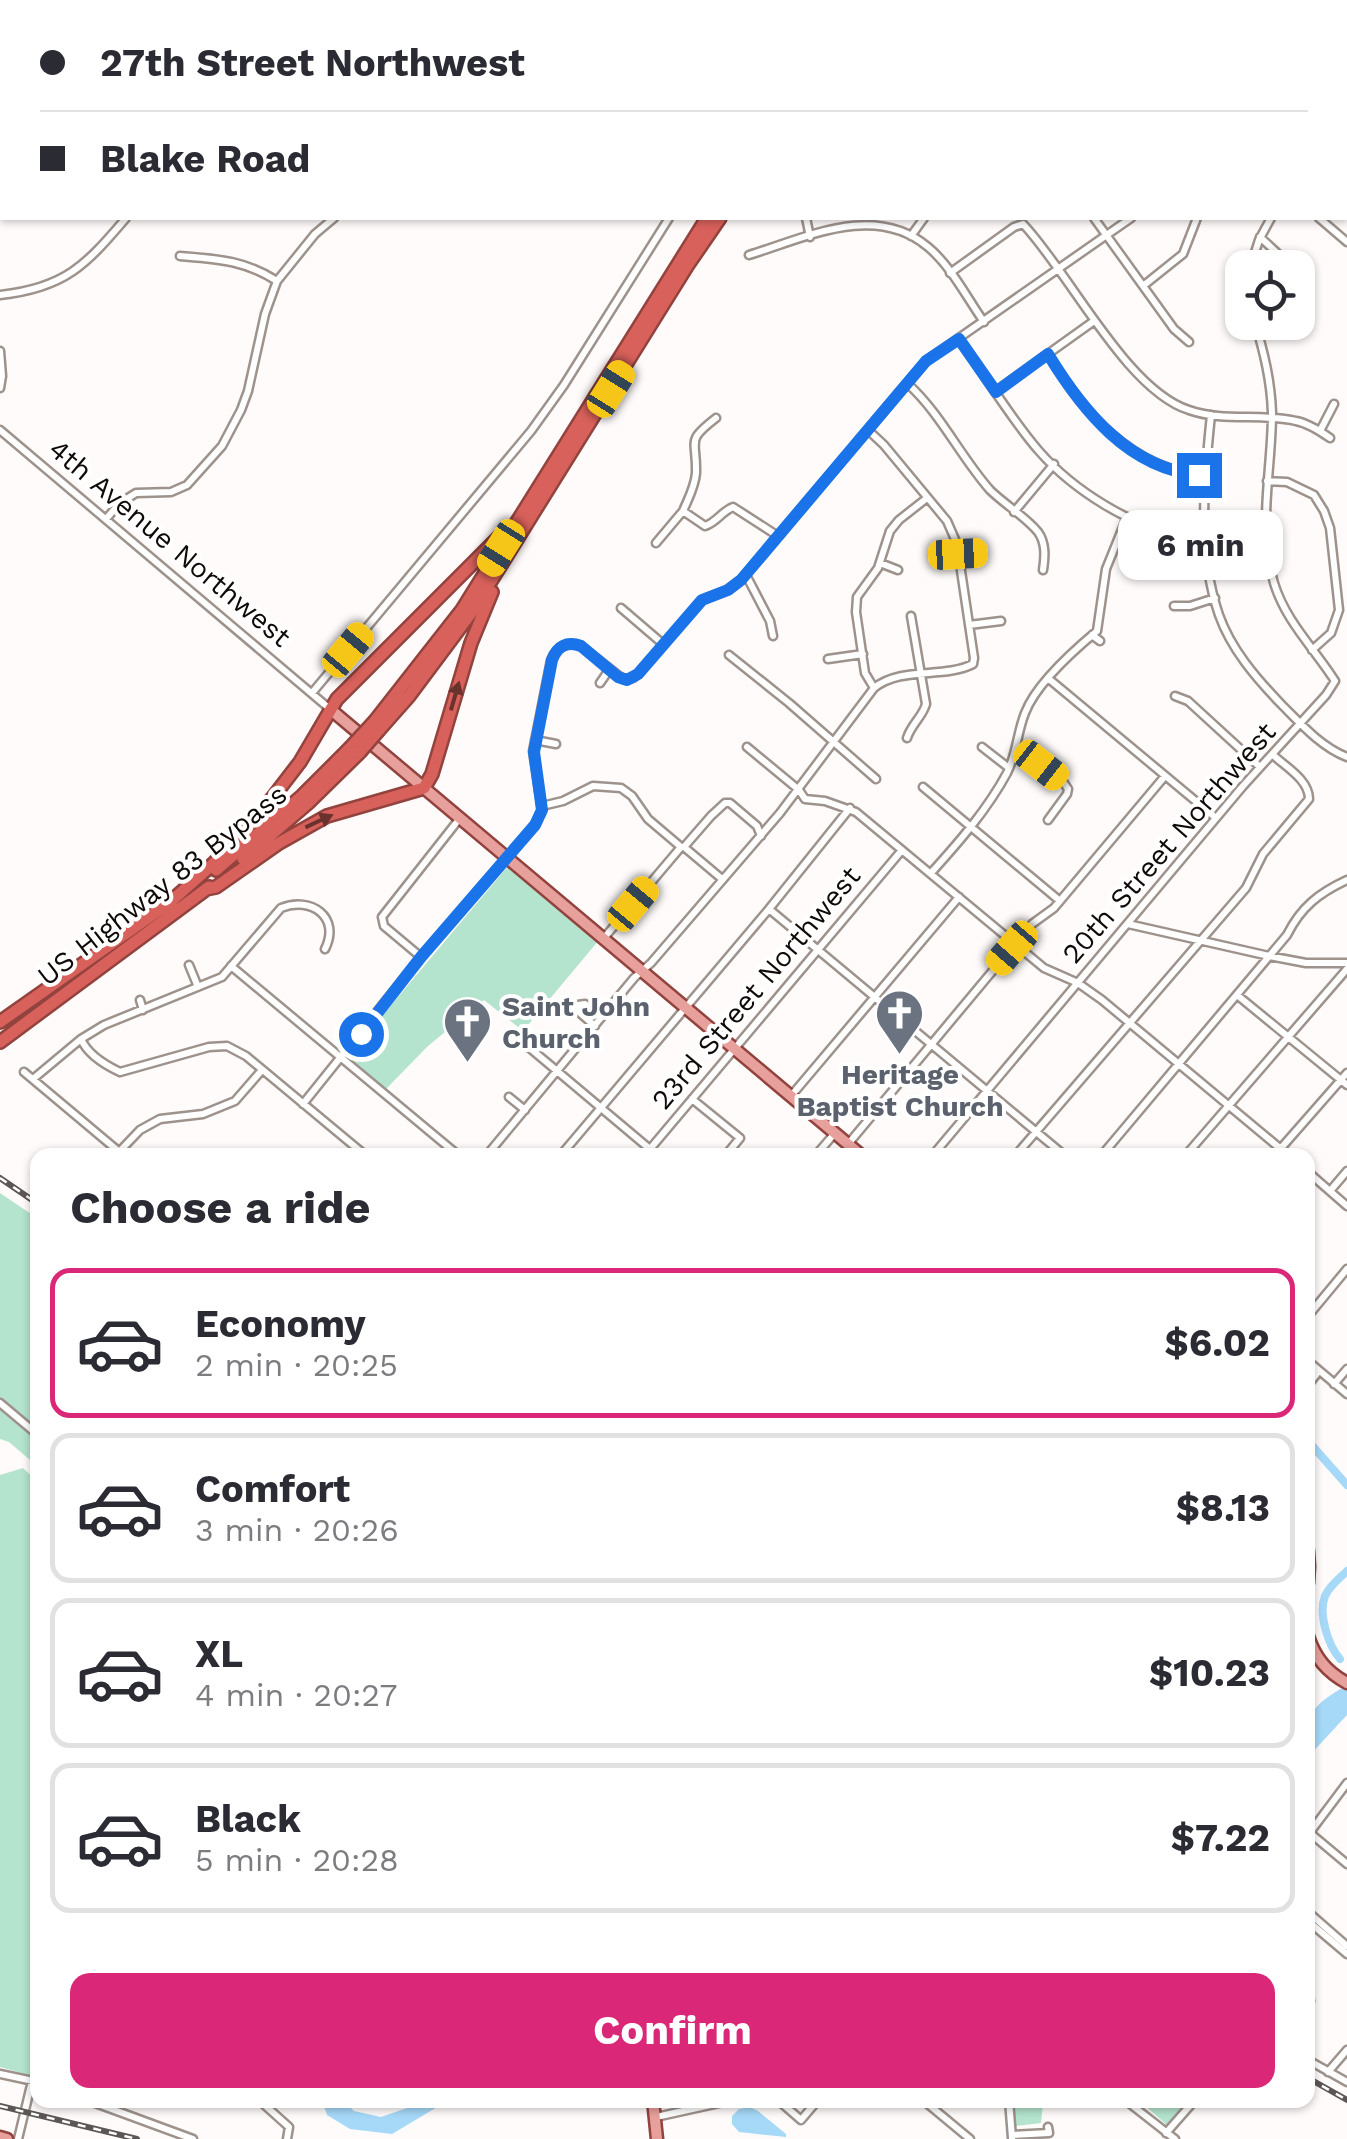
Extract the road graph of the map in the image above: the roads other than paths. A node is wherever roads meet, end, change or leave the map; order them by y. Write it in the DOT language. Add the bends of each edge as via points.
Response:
graph roads {
  1 [pos="124,220"];
  2 [pos="332,220"];
  3 [pos="669,220"];
  4 [pos="706,220"];
  5 [pos="719,220"];
  6 [pos="806,220"];
  7 [pos="923,220"];
  8 [pos="1095,220"];
  9 [pos="1128,220"];
  10 [pos="1196,220"];
  11 [pos="1270,220"];
  12 [pos="1322,220"];
  13 [pos="1106,235"];
  14 [pos="810,236"];
  15 [pos="911,236"];
  16 [pos="1260,238"];
  17 [pos="1347,242"];
  18 [pos="1256,250"];
  19 [pos="1273,250"];
  20 [pos="748,255"];
  21 [pos="180,256"];
  22 [pos="1058,270"];
  23 [pos="950,273"];
  24 [pos="277,281"];
  25 [pos="1143,286"];
  26 [pos="0,295"];
  27 [pos="1094,320"];
  28 [pos="984,322"];
  29 [pos="959,339"];
  30 [pos="1260,340"];
  31 [pos="1189,342"];
  32 [pos="0,351"];
  33 [pos="1048,354"];
  34 [pos="908,384"];
  35 [pos="0,388"];
  36 [pos="996,392"];
  37 [pos="1334,404"];
  38 [pos="1211,415"];
  39 [pos="716,418"];
  40 [pos="1272,419"];
  41 [pos="0,430"];
  42 [pos="868,430"];
  43 [pos="1320,432"];
  44 [pos="1330,438"];
  45 [pos="1054,464"];
  46 [pos="1204,476"];
  47 [pos="1267,482"];
  48 [pos="540,487"];
  49 [pos="927,498"];
  50 [pos="540,504"];
  51 [pos="683,511"];
  52 [pos="1014,512"];
  53 [pos="1128,517"];
  54 [pos="106,519"];
  55 [pos="1266,532"];
  56 [pos="778,536"];
  57 [pos="1206,536"];
  58 [pos="656,543"];
  59 [pos="980,552"];
  60 [pos="958,554"];
  61 [pos="880,564"];
  62 [pos="898,570"];
  63 [pos="1044,570"];
  64 [pos="746,575"];
  65 [pos="1215,598"];
  66 [pos="1174,606"];
  67 [pos="621,608"];
  68 [pos="911,616"];
  69 [pos="1001,621"];
  70 [pos="969,625"];
  71 [pos="1092,635"];
  72 [pos="774,636"];
  73 [pos="1100,641"];
  74 [pos="663,644"];
  75 [pos="1312,650"];
  76 [pos="862,654"];
  77 [pos="729,655"];
  78 [pos="828,659"];
  79 [pos="610,670"];
  80 [pos="921,673"];
  81 [pos="1049,679"];
  82 [pos="600,683"];
  83 [pos="874,688"];
  84 [pos="312,694"];
  85 [pos="1175,696"];
  86 [pos="330,709"];
  87 [pos="1300,724"];
  88 [pos="377,725"];
  89 [pos="907,738"];
  90 [pos="535,740"];
  91 [pos="832,741"];
  92 [pos="556,744"];
  93 [pos="747,747"];
  94 [pos="982,747"];
  95 [pos="1018,747"];
  96 [pos="355,750"];
  97 [pos="1273,755"];
  98 [pos="1347,757"];
  99 [pos="1260,767"];
  100 [pos="1010,768"];
  101 [pos="1165,776"];
  102 [pos="876,778"];
  103 [pos="924,787"];
  104 [pos="424,788"];
  105 [pos="798,790"];
  106 [pos="542,806"];
  107 [pos="850,808"];
  108 [pos="460,818"];
  109 [pos="1216,818"];
  110 [pos="1048,820"];
  111 [pos="971,827"];
  112 [pos="761,836"];
  113 [pos="683,847"];
  114 [pos="902,850"];
  115 [pos="506,856"];
  116 [pos="931,873"];
  117 [pos="722,879"];
  118 [pos="1347,880"];
  119 [pos="206,889"];
  120 [pos="959,896"];
  121 [pos="1060,902"];
  122 [pos="168,904"];
  123 [pos="769,909"];
  124 [pos="1128,924"];
  125 [pos="604,938"];
  126 [pos="1201,940"];
  127 [pos="1015,944"];
  128 [pos="324,949"];
  129 [pos="818,949"];
  130 [pos="1268,956"];
  131 [pos="421,957"];
  132 [pos="189,965"];
  133 [pos="232,966"];
  134 [pos="1347,966"];
  135 [pos="643,971"];
  136 [pos="1078,983"];
  137 [pos="198,987"];
  138 [pos="1237,995"];
  139 [pos="874,996"];
  140 [pos="140,1000"];
  141 [pos="686,1008"];
  142 [pos="143,1010"];
  143 [pos="601,1018"];
  144 [pos="0,1022"];
  145 [pos="1130,1023"];
  146 [pos="595,1026"];
  147 [pos="1288,1036"];
  148 [pos="80,1040"];
  149 [pos="519,1040"];
  150 [pos="0,1042"];
  151 [pos="931,1044"];
  152 [pos="735,1048"];
  153 [pos="342,1058"];
  154 [pos="1178,1064"];
  155 [pos="262,1070"];
  156 [pos="557,1071"];
  157 [pos="24,1072"];
  158 [pos="33,1079"];
  159 [pos="1345,1079"];
  160 [pos="988,1090"];
  161 [pos="791,1096"];
  162 [pos="510,1097"];
  163 [pos="692,1098"];
  164 [pos="303,1104"];
  165 [pos="1229,1105"];
  166 [pos="601,1108"];
  167 [pos="525,1110"];
  168 [pos="1036,1131"];
  169 [pos="835,1133"];
  170 [pos="848,1144"];
  171 [pos="115,1148"];
  172 [pos="125,1148"];
  173 [pos="356,1148"];
  174 [pos="450,1148"];
  175 [pos="493,1148"];
  176 [pos="568,1148"];
  177 [pos="643,1148"];
  178 [pos="650,1148"];
  179 [pos="732,1148"];
  180 [pos="822,1148"];
  181 [pos="853,1148"];
  182 [pos="939,1148"];
  183 [pos="1022,1148"];
  184 [pos="1056,1148"];
  185 [pos="1108,1148"];
  186 [pos="1192,1148"];
  187 [pos="1274,1148"];
  188 [pos="1282,1148"];
  189 [pos="1347,1172"];
  190 [pos="1315,1178"];
  191 [pos="1330,1192"];
  192 [pos="1347,1206"];
  193 [pos="1347,1269"];
  194 [pos="1315,1308"];
  195 [pos="1315,1367"];
  196 [pos="1347,1369"];
  197 [pos="1319,1371"];
  198 [pos="1315,1376"];
  199 [pos="1334,1384"];
  200 [pos="1347,1394"];
  201 [pos="0,1402"];
  202 [pos="30,1428"];
  203 [pos="1315,1654"];
  204 [pos="1344,1681"];
  205 [pos="1347,1784"];
  206 [pos="1315,1826"];
  207 [pos="1315,1839"];
  208 [pos="1347,1864"];
  209 [pos="1315,1918"];
  210 [pos="1315,1926"];
  211 [pos="1347,1946"];
  212 [pos="1347,1954"];
  213 [pos="1347,2050"];
  214 [pos="1315,2064"];
  215 [pos="1328,2072"];
  216 [pos="0,2074"];
  217 [pos="30,2081"];
  218 [pos="1347,2082"];
  219 [pos="30,2099"];
  220 [pos="107,2108"];
  221 [pos="267,2108"];
  222 [pos="655,2108"];
  223 [pos="697,2108"];
  224 [pos="787,2108"];
  225 [pos="811,2108"];
  226 [pos="932,2108"];
  227 [pos="1010,2108"];
  228 [pos="1135,2108"];
  229 [pos="1190,2108"];
  230 [pos="656,2117"];
  231 [pos="1048,2128"];
  232 [pos="1012,2137"];
  233 [pos="1171,2137"];
  234 [pos="969,2138"];
  235 [pos="18,2139"];
  236 [pos="193,2139"];
  237 [pos="287,2139"];
  238 [pos="656,2139"];
  1 -- 26 [label="street" via="91,258 59,281"];
  2 -- 24 [label="street"];
  3 -- 84 [label="street" via="531,431"];
  4 -- 48 [label="highway, US Highway 83 Bypass"];
  5 -- 50 [label="highway, US Highway 83 Bypass"];
  6 -- 14 [label="street"];
  7 -- 15 [label="street"];
  8 -- 13 [label="street"];
  9 -- 13 [label="street"];
  10 -- 25 [label="street" via="1183,254"];
  11 -- 16 [label="street"];
  12 -- 17 [label="street"];
  13 -- 22 [label="street"];
  13 -- 25 [label="street"];
  14 -- 15 [label="street" via="863,224"];
  14 -- 20 [label="street"];
  15 -- 23 [label="street"];
  16 -- 18 [label="street"];
  16 -- 19 [label="street"];
  21 -- 24 [label="street" via="228,260"];
  22 -- 23 [label="street" via="1023,224"];
  22 -- 27 [label="street"];
  22 -- 28 [label="street"];
  23 -- 28 [label="street"];
  24 -- 54 [label="street" via="248,390 222,446 187,486 136,494"];
  25 -- 31 [label="street"];
  27 -- 33 [label="street"];
  27 -- 38 [label="street" via="1172,404"];
  28 -- 29 [label="street"];
  29 -- 34 [label="street" via="926,361"];
  29 -- 36 [label="street"];
  30 -- 40 [label="street"];
  32 -- 35 [label="street"];
  33 -- 36 [label="street"];
  33 -- 46 [label="street" via="1086,409 1136,453"];
  34 -- 42 [label="street"];
  34 -- 52 [label="street"];
  36 -- 45 [label="street"];
  37 -- 43 [label="street"];
  38 -- 40 [label="street"];
  38 -- 46 [label="street"];
  39 -- 51 [label="street" via="694,439 696,474"];
  40 -- 43 [label="street"];
  40 -- 47 [label="street"];
  41 -- 54 [label="street, 4th Avenue Northwest"];
  42 -- 49 [label="street"];
  42 -- 56 [label="street"];
  43 -- 44 [label="street"];
  45 -- 52 [label="street"];
  45 -- 53 [label="street"];
  46 -- 57 [label="street"];
  47 -- 55 [label="street"];
  47 -- 75 [label="street" via="1287,482 1314,495 1330,528 1338,610 1331,633"];
  48 -- 86 [label="highway" via="488,550"];
  48 -- 88 [label="highway, US Highway 83 Bypass" via="462,610"];
  49 -- 60 [label="street" via="953,532"];
  49 -- 61 [label="street" via="890,532"];
  50 -- 88 [label="highway, US Highway 83 Bypass" via="418,684"];
  104 -- 50 [label="highway, one-way" via="482,612"];
  51 -- 56 [label="street" via="705,526 733,506"];
  51 -- 58 [label="street"];
  52 -- 63 [label="street" via="1037,530"];
  53 -- 57 [label="street"];
  53 -- 71 [label="street" via="1106,569"];
  54 -- 84 [label="street, 4th Avenue Northwest"];
  55 -- 57 [label="street"];
  55 -- 75 [label="street" via="1281,604"];
  56 -- 64 [label="street"];
  57 -- 65 [label="street"];
  59 -- 60 [label="street"];
  60 -- 70 [label="street"];
  61 -- 62 [label="street"];
  61 -- 76 [label="street" via="857,597"];
  64 -- 72 [label="street"];
  64 -- 74 [label="street" via="702,600"];
  65 -- 66 [label="street"];
  65 -- 87 [label="street" via="1250,670"];
  67 -- 74 [label="street"];
  68 -- 80 [label="street"];
  69 -- 70 [label="street"];
  70 -- 80 [label="street" via="974,664"];
  71 -- 73 [label="street"];
  71 -- 81 [label="street"];
  74 -- 79 [label="street" via="633,678"];
  75 -- 87 [label="street, 20th Street Northwest" via="1335,681"];
  76 -- 78 [label="street"];
  76 -- 83 [label="street"];
  77 -- 91 [label="street"];
  79 -- 82 [label="street"];
  79 -- 90 [label="street" via="574,643 553,656"];
  80 -- 83 [label="street"];
  80 -- 89 [label="street" via="925,708"];
  81 -- 95 [label="street" via="1028,705"];
  81 -- 101 [label="street"];
  83 -- 91 [label="street"];
  84 -- 86 [label="street, 4th Avenue Northwest"];
  85 -- 99 [label="street" via="1188,700"];
  86 -- 104 [label="main road, 4th Avenue Northwest"];
  86 -- 122 [label="highway" via="256,818"];
  87 -- 97 [label="street, 20th Street Northwest"];
  87 -- 98 [label="street"];
  88 -- 96 [label="highway, US Highway 83 Bypass, bridge"];
  90 -- 92 [label="street"];
  90 -- 106 [label="street"];
  91 -- 102 [label="street"];
  91 -- 105 [label="street"];
  93 -- 105 [label="street"];
  94 -- 100 [label="street"];
  95 -- 100 [label="street"];
  95 -- 110 [label="street" via="1068,789"];
  96 -- 119 [label="highway, US Highway 83 Bypass" via="308,803"];
  96 -- 122 [label="highway, US Highway 83 Bypass"];
  97 -- 99 [label="street, 20th Street Northwest"];
  97 -- 126 [label="street" via="1304,782 1308,798"];
  99 -- 109 [label="street, 20th Street Northwest"];
  100 -- 111 [label="street"];
  101 -- 109 [label="street"];
  101 -- 121 [label="street"];
  103 -- 111 [label="street"];
  104 -- 108 [label="main road, 4th Avenue Northwest"];
  119 -- 104 [label="highway, one-way" via="327,816"];
  105 -- 107 [label="street" via="805,799"];
  105 -- 112 [label="street"];
  106 -- 113 [label="street" via="592,786 621,788"];
  106 -- 115 [label="street" via="535,825"];
  107 -- 114 [label="street"];
  107 -- 123 [label="street"];
  108 -- 115 [label="main road, 4th Avenue Northwest"];
  108 -- 131 [label="street" via="384,912 384,926"];
  109 -- 124 [label="street, 20th Street Northwest"];
  111 -- 116 [label="street"];
  111 -- 121 [label="street"];
  112 -- 113 [label="street" via="725,803"];
  112 -- 117 [label="street"];
  113 -- 117 [label="street"];
  113 -- 125 [label="street"];
  114 -- 116 [label="street"];
  114 -- 129 [label="street, 23rd Street Northwest"];
  115 -- 125 [label="main road, 4th Avenue Northwest"];
  115 -- 131 [label="street"];
  116 -- 120 [label="street"];
  117 -- 135 [label="street"];
  118 -- 130 [label="street" via="1297,915"];
  119 -- 150 [label="highway, US Highway 83 Bypass"];
  120 -- 127 [label="street"];
  120 -- 139 [label="street"];
  121 -- 127 [label="street"];
  122 -- 144 [label="highway, US Highway 83 Bypass"];
  123 -- 129 [label="street"];
  123 -- 141 [label="street"];
  124 -- 126 [label="street"];
  124 -- 136 [label="street, 20th Street Northwest"];
  125 -- 135 [label="main road, 4th Avenue Northwest"];
  126 -- 130 [label="street"];
  126 -- 145 [label="street"];
  127 -- 136 [label="street" via="1044,968"];
  127 -- 151 [label="street"];
  128 -- 133 [label="street" via="330,935 325,917 310,905 290,904"];
  129 -- 139 [label="street"];
  129 -- 152 [label="street, 23rd Street Northwest"];
  130 -- 134 [label="street"];
  130 -- 138 [label="street"];
  131 -- 153 [label="street"];
  132 -- 137 [label="street"];
  133 -- 137 [label="street"];
  133 -- 153 [label="street"];
  134 -- 147 [label="street"];
  135 -- 141 [label="main road, 4th Avenue Northwest"];
  135 -- 143 [label="street"];
  136 -- 145 [label="street"];
  136 -- 160 [label="street, 20th Street Northwest"];
  137 -- 142 [label="street"];
  138 -- 147 [label="street"];
  138 -- 154 [label="street"];
  139 -- 151 [label="street"];
  139 -- 161 [label="street"];
  140 -- 142 [label="street"];
  141 -- 152 [label="main road, 4th Avenue Northwest"];
  141 -- 166 [label="street"];
  142 -- 148 [label="street"];
  143 -- 146 [label="street"];
  143 -- 146 [label="street" via="578,1005"];
  145 -- 154 [label="street"];
  145 -- 168 [label="street"];
  146 -- 156 [label="street"];
  147 -- 159 [label="street"];
  147 -- 165 [label="street"];
  148 -- 155 [label="street" via="120,1072 227,1046"];
  148 -- 158 [label="street"];
  149 -- 156 [label="street"];
  151 -- 160 [label="street"];
  151 -- 170 [label="street"];
  152 -- 161 [label="main road, 4th Avenue Northwest"];
  152 -- 163 [label="street, 23rd Street Northwest"];
  153 -- 164 [label="street"];
  153 -- 174 [label="street"];
  154 -- 165 [label="street"];
  154 -- 185 [label="street"];
  155 -- 164 [label="street"];
  155 -- 172 [label="street" via="235,1100 203,1114 160,1119"];
  156 -- 166 [label="street"];
  156 -- 167 [label="street"];
  157 -- 158 [label="street"];
  158 -- 171 [label="street"];
  159 -- 188 [label="street"];
  160 -- 168 [label="street"];
  160 -- 182 [label="street, 20th Street Northwest"];
  161 -- 169 [label="main road, 4th Avenue Northwest"];
  162 -- 167 [label="street"];
  163 -- 178 [label="street, 23rd Street Northwest"];
  163 -- 179 [label="street" via="740,1138"];
  164 -- 173 [label="street"];
  165 -- 186 [label="street"];
  165 -- 187 [label="street"];
  166 -- 176 [label="street"];
  166 -- 177 [label="street"];
  167 -- 175 [label="street"];
  168 -- 183 [label="street"];
  168 -- 184 [label="street"];
  169 -- 170 [label="main road, 4th Avenue Northwest"];
  169 -- 180 [label="street"];
  170 -- 181 [label="main road, 4th Avenue Northwest"];
  189 -- 191 [label="street"];
  190 -- 191 [label="street"];
  191 -- 192 [label="street"];
  193 -- 194 [label="street"];
  195 -- 197 [label="street"];
  196 -- 199 [label="street"];
  197 -- 198 [label="street"];
  197 -- 199 [label="street"];
  199 -- 200 [label="street"];
  201 -- 202 [label="street"];
  203 -- 204 [label="main road"];
  205 -- 206 [label="street"];
  207 -- 208 [label="street"];
  209 -- 211 [label="street"];
  210 -- 212 [label="street"];
  213 -- 215 [label="street"];
  214 -- 215 [label="street"];
  215 -- 218 [label="street"];
  216 -- 217 [label="street"];
  219 -- 235 [label="street"];
  220 -- 236 [label="street"];
  221 -- 237 [label="street" via="290,2127"];
  222 -- 230 [label="main road"];
  223 -- 230 [label="street"];
  224 -- 225 [label="street" via="801,2120"];
  226 -- 234 [label="street"];
  227 -- 232 [label="street"];
  228 -- 233 [label="street"];
  229 -- 233 [label="street"];
  230 -- 238 [label="main road"];
  231 -- 232 [label="street"];
}
